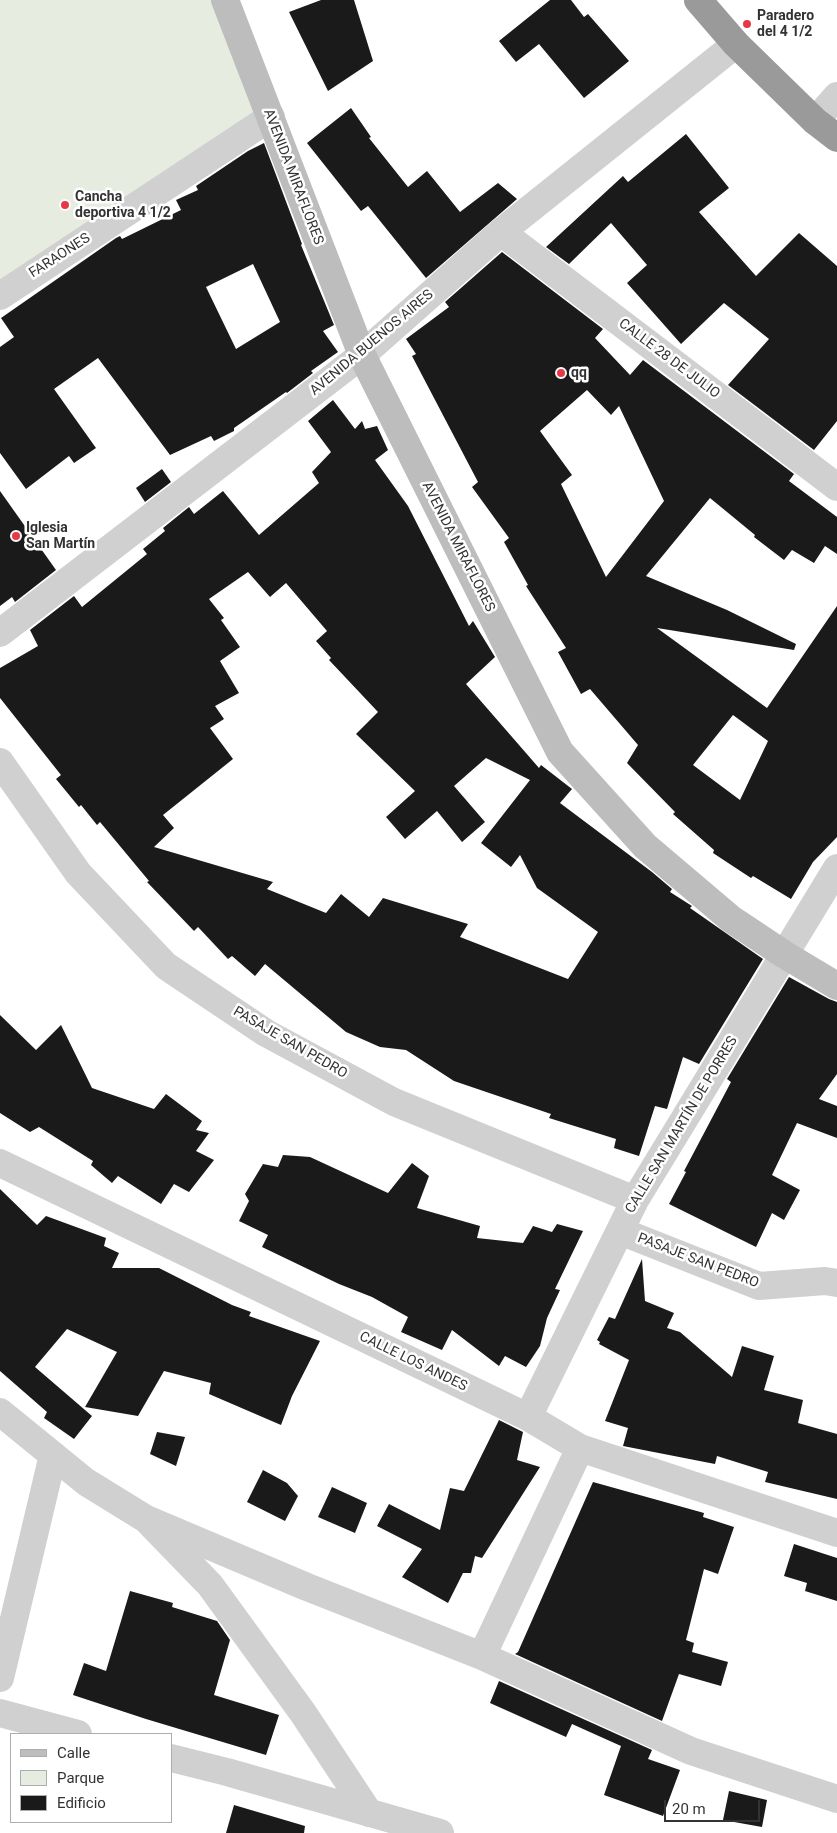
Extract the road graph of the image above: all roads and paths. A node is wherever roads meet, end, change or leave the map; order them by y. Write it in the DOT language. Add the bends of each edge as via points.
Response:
graph roads {
  1 [pos="225,0"];
  2 [pos="698,0"];
  3 [pos="736,44"];
  4 [pos="837,96"];
  5 [pos="271,117"];
  6 [pos="815,121"];
  7 [pos="837,138"];
  8 [pos="500,232"];
  9 [pos="0,296"];
  10 [pos="362,355"];
  11 [pos="837,487"];
  12 [pos="0,633"];
  13 [pos="0,762"];
  14 [pos="837,868"];
  15 [pos="785,955"];
  16 [pos="837,986"];
  17 [pos="0,1163"];
  18 [pos="635,1200"];
  19 [pos="620,1231"];
  20 [pos="837,1283"];
  21 [pos="0,1412"];
  22 [pos="528,1417"];
  23 [pos="580,1448"];
  24 [pos="53,1455"];
  25 [pos="146,1519"];
  26 [pos="837,1532"];
  27 [pos="482,1656"];
  28 [pos="0,1678"];
  29 [pos="0,1713"];
  30 [pos="74,1733"];
  31 [pos="172,1758"];
  32 [pos="837,1799"];
  33 [pos="369,1813"];
  34 [pos="440,1833"];
  1 -- 5 [label="street, AVENIDA MIRAFLORES"];
  2 -- 3 [label="highway"];
  3 -- 6 [label="highway"];
  3 -- 8 [label="street, AVENIDA BUENOS AIRES"];
  4 -- 6 [label="street"];
  5 -- 9 [label="street, FARAONES"];
  5 -- 10 [label="street, AVENIDA MIRAFLORES"];
  6 -- 7 [label="highway"];
  8 -- 10 [label="street, AVENIDA BUENOS AIRES"];
  8 -- 11 [label="street, CALLE 28 DE JULIO"];
  10 -- 12 [label="street, AVENIDA BUENOS AIRES"];
  10 -- 15 [label="street, AVENIDA MIRAFLORES" via="560,752 645,846 731,919"];
  13 -- 18 [label="street, PASAJE SAN PEDRO" via="78,873 166,966 266,1033 394,1102"];
  14 -- 15 [label="street, CALLE SAN MARTÍN DE PORRES"];
  15 -- 16 [label="street, AVENIDA MIRAFLORES"];
  15 -- 18 [label="street, CALLE SAN MARTÍN DE PORRES"];
  17 -- 22 [label="street, CALLE LOS ANDES"];
  18 -- 19 [label="street, CALLE SAN MARTÍN DE PORRES"];
  19 -- 20 [label="street, PASAJE SAN PEDRO" via="759,1286"];
  19 -- 22 [label="street, CALLE SAN MARTÍN DE PORRES"];
  21 -- 24 [label="street"];
  22 -- 23 [label="street, CALLE LOS ANDES"];
  23 -- 26 [label="street, CALLE LOS ANDES"];
  23 -- 27 [label="street"];
  24 -- 25 [label="street" via="86,1482"];
  24 -- 28 [label="street"];
  25 -- 27 [label="street"];
  25 -- 33 [label="street" via="210,1584 303,1713"];
  27 -- 32 [label="street" via="691,1751"];
  29 -- 30 [label="street"];
  31 -- 33 [label="street"];
  33 -- 34 [label="street"];
}
